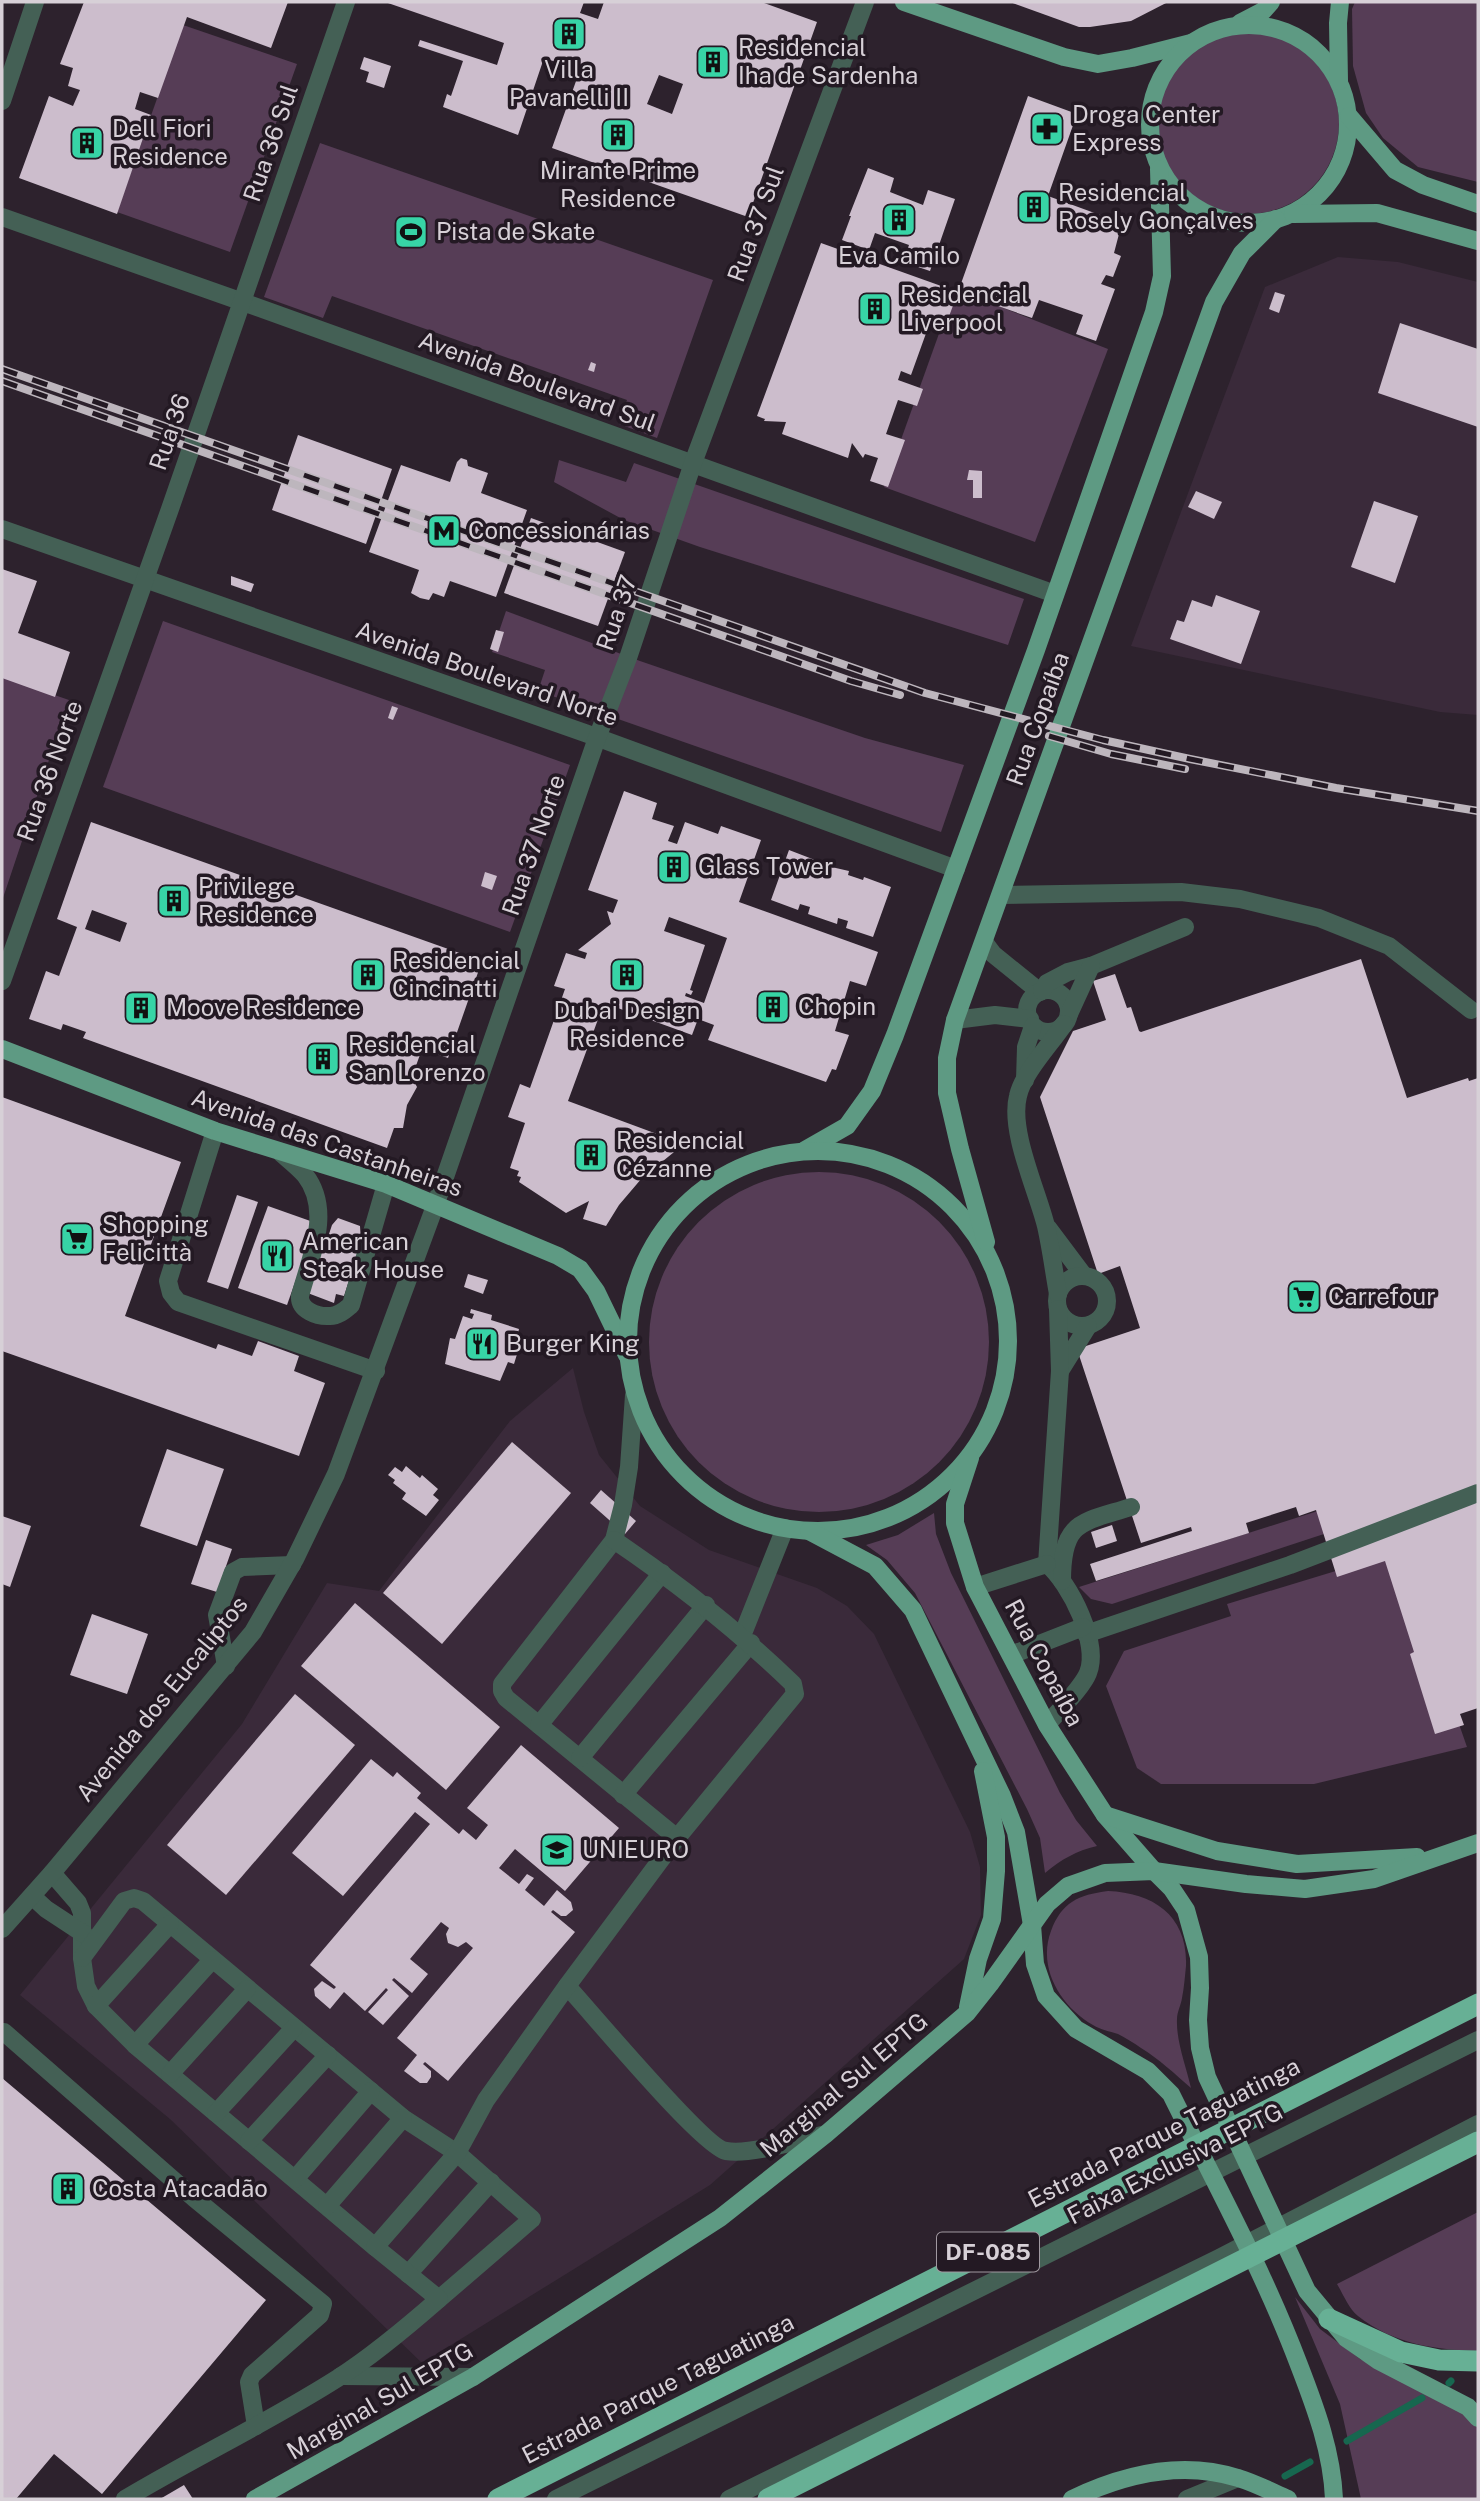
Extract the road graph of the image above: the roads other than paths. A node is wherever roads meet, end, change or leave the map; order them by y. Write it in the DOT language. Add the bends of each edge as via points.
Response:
graph roads {
  1 [pos="35,2"];
  2 [pos="346,2"];
  3 [pos="865,2"];
  4 [pos="904,2"];
  5 [pos="1272,2"];
  6 [pos="1340,2"];
  7 [pos="1235,25"];
  8 [pos="1191,43"];
  9 [pos="1339,81"];
  10 [pos="2,101"];
  11 [pos="1349,116"];
  12 [pos="1159,169"];
  13 [pos="1478,204"];
  14 [pos="2,217"];
  15 [pos="1284,217"];
  16 [pos="1478,241"];
  17 [pos="240,300"];
  18 [pos="693,463"];
  19 [pos="2,529"];
  20 [pos="145,579"];
  21 [pos="1055,594"];
  22 [pos="597,738"];
  23 [pos="956,869"];
  24 [pos="1000,895"];
  25 [pos="1185,927"];
  26 [pos="984,942"];
  27 [pos="1091,966"];
  28 [pos="2,981"];
  29 [pos="1041,992"];
  30 [pos="1471,1010"];
  31 [pos="1066,1019"];
  32 [pos="955,1020"];
  33 [pos="1031,1023"];
  34 [pos="2,1049"];
  35 [pos="1025,1080"];
  36 [pos="215,1131"];
  37 [pos="804,1151"];
  38 [pos="281,1153"];
  39 [pos="386,1184"];
  40 [pos="435,1206"];
  41 [pos="1046,1226"];
  42 [pos="991,1259"];
  43 [pos="1098,1278"];
  44 [pos="1058,1302"];
  45 [pos="1088,1326"];
  46 [pos="627,1355"];
  47 [pos="376,1371"];
  48 [pos="1060,1371"];
  49 [pos="634,1395"];
  50 [pos="971,1454"];
  51 [pos="1478,1493"];
  52 [pos="785,1528"];
  53 [pos="809,1531"];
  54 [pos="614,1540"];
  55 [pos="1047,1560"];
  56 [pos="292,1565"];
  57 [pos="662,1573"];
  58 [pos="1062,1581"];
  59 [pos="975,1587"];
  60 [pos="706,1605"];
  61 [pos="1085,1630"];
  62 [pos="746,1639"];
  63 [pos="1011,1655"];
  64 [pos="226,1666"];
  65 [pos="539,1725"];
  66 [pos="1047,1725"];
  67 [pos="978,1747"];
  68 [pos="580,1758"];
  69 [pos="623,1795"];
  70 [pos="1105,1815"];
  71 [pos="677,1838"];
  72 [pos="1478,1843"];
  73 [pos="1441,1856"];
  74 [pos="1154,1871"];
  75 [pos="52,1873"];
  76 [pos="32,1896"];
  77 [pos="170,1924"];
  78 [pos="1032,1925"];
  79 [pos="2,1929"];
  80 [pos="84,1934"];
  81 [pos="82,1958"];
  82 [pos="212,1960"];
  83 [pos="567,1986"];
  84 [pos="247,1989"];
  85 [pos="1478,2004"];
  86 [pos="96,2006"];
  87 [pos="967,2012"];
  88 [pos="294,2028"];
  89 [pos="4,2032"];
  90 [pos="1478,2040"];
  91 [pos="135,2045"];
  92 [pos="328,2055"];
  93 [pos="170,2074"];
  94 [pos="371,2091"];
  95 [pos="216,2113"];
  96 [pos="403,2118"];
  97 [pos="1478,2124"];
  98 [pos="826,2134"];
  99 [pos="249,2141"];
  100 [pos="1478,2142"];
  101 [pos="457,2153"];
  102 [pos="295,2179"];
  103 [pos="491,2182"];
  104 [pos="327,2206"];
  105 [pos="375,2247"];
  106 [pos="408,2274"];
  107 [pos="439,2299"];
  108 [pos="1329,2319"];
  109 [pos="1478,2361"];
  110 [pos="341,2376"];
  111 [pos="473,2377"];
  112 [pos="1478,2418"];
  113 [pos="256,2426"];
  114 [pos="1238,2478"];
  115 [pos="1192,2496"];
  116 [pos="125,2499"];
  117 [pos="255,2499"];
  118 [pos="498,2499"];
  119 [pos="556,2499"];
  120 [pos="729,2499"];
  121 [pos="768,2499"];
  122 [pos="1072,2499"];
  123 [pos="1225,2499"];
  124 [pos="1288,2499"];
  125 [pos="1334,2499"];
  1 -- 10 [label="street"];
  2 -- 17 [label="street, Rua 36 Sul"];
  3 -- 18 [label="street, Rua 37 Sul"];
  4 -- 8 [label="main road" via="1064,57 1098,64"];
  5 -- 7 [label="main road"];
  6 -- 9 [label="main road"];
  7 -- 8 [label="main road"];
  7 -- 9 [label="main road" via="1285,31 1326,60"];
  8 -- 12 [label="main road" via="1166,68 1152,100 1149,135"];
  9 -- 11 [label="main road"];
  11 -- 13 [label="main road" via="1395,170"];
  11 -- 15 [label="main road" via="1346,146 1335,174 1317,197"];
  12 -- 15 [label="main road" via="1180,196 1209,215 1242,223"];
  12 -- 21 [label="main road, Rua Copaíba" via="1162,276 1154,312"];
  14 -- 17 [label="street, Avenida Boulevard Sul"];
  15 -- 16 [label="main road" via="1377,214"];
  15 -- 24 [label="main road, Rua Copaíba" via="1242,253 1214,302"];
  17 -- 18 [label="street, Avenida Boulevard Sul"];
  17 -- 20 [label="street, Rua 36"];
  18 -- 21 [label="street, Avenida Boulevard Sul"];
  18 -- 22 [label="street, Rua 37"];
  19 -- 20 [label="street, Avenida Boulevard Norte"];
  20 -- 22 [label="street, Avenida Boulevard Norte"];
  20 -- 28 [label="street, Rua 36 Norte"];
  21 -- 23 [label="main road, Rua Copaíba"];
  22 -- 23 [label="street, Avenida Boulevard Norte"];
  22 -- 40 [label="street, Rua 37 Norte"];
  23 -- 37 [label="main road, Rua Copaíba" via="872,1091 846,1126"];
  24 -- 26 [label="main road, Rua Copaíba"];
  24 -- 30 [label="street" via="1181,892 1240,899 1319,918 1389,946"];
  25 -- 27 [label="street"];
  26 -- 29 [label="street"];
  26 -- 32 [label="main road, Rua Copaíba"];
  27 -- 29 [label="street" via="1054,979"];
  27 -- 31 [label="street"];
  29 -- 31 [label="street" via="1050,990 1064,998"];
  29 -- 33 [label="street" via="1028,1006"];
  31 -- 33 [label="street" via="1060,1029 1049,1032"];
  31 -- 35 [label="street"];
  32 -- 33 [label="street" via="995,1016"];
  32 -- 42 [label="main road, Rua Copaíba" via="947,1058 947,1093"];
  33 -- 35 [label="street"];
  34 -- 36 [label="main road, Avenida das Castanheiras"];
  35 -- 41 [label="street" via="1018,1095 1018,1133"];
  36 -- 38 [label="main road, Avenida das Castanheiras"];
  36 -- 47 [label="street" via="168,1282 171,1293 178,1301"];
  37 -- 42 [label="main road" via="861,1155 915,1175 959,1211"];
  37 -- 46 [label="main road" via="746,1164 695,1195 655,1240 632,1296"];
  38 -- 39 [label="main road, Avenida das Castanheiras"];
  38 -- 39 [label="street" via="304,1174 320,1209 299,1304 329,1317 351,1305"];
  39 -- 40 [label="main road, Avenida das Castanheiras"];
  40 -- 46 [label="main road, Avenida das Castanheiras" via="580,1269 597,1292"];
  40 -- 47 [label="street, Avenida dos Eucaliptos"];
  41 -- 43 [label="street"];
  41 -- 44 [label="street"];
  42 -- 50 [label="main road" via="1007,1307 1009,1359 996,1409"];
  43 -- 44 [label="street" via="1067,1280"];
  43 -- 45 [label="street" via="1114,1301 1102,1318"];
  44 -- 45 [label="street" via="1066,1321"];
  44 -- 48 [label="street"];
  45 -- 48 [label="street"];
  46 -- 49 [label="main road"];
  47 -- 56 [label="street, Avenida dos Eucaliptos" via="336,1474"];
  48 -- 55 [label="street"];
  49 -- 52 [label="main road" via="651,1434 675,1468 707,1496 744,1517"];
  49 -- 54 [label="street" via="629,1467"];
  50 -- 53 [label="main road" via="939,1488 899,1513 855,1527"];
  50 -- 59 [label="main road, Rua Copaíba" via="955,1504 955,1523"];
  51 -- 61 [label="street" via="1290,1565"];
  52 -- 53 [label="main road"];
  52 -- 62 [label="street"];
  53 -- 67 [label="main road" via="874,1566 913,1610"];
  54 -- 57 [label="street"];
  54 -- 65 [label="street" via="502,1684 506,1698"];
  55 -- 58 [label="street"];
  55 -- 58 [label="street" via="1068,1525 1085,1513 1130,1503 1073,1528 1062,1560"];
  55 -- 59 [label="street"];
  56 -- 64 [label="street, Avenida dos Eucaliptos" via="253,1632"];
  56 -- 64 [label="street" via="242,1567 233,1572 217,1615"];
  57 -- 60 [label="street"];
  57 -- 65 [label="street"];
  58 -- 61 [label="street"];
  59 -- 63 [label="main road, Rua Copaíba"];
  60 -- 62 [label="street"];
  60 -- 68 [label="street"];
  61 -- 63 [label="street"];
  61 -- 66 [label="street" via="1093,1654 1088,1672"];
  62 -- 69 [label="street"];
  62 -- 71 [label="street" via="793,1684 795,1694"];
  63 -- 66 [label="main road, Rua Copaíba"];
  64 -- 75 [label="street, Avenida dos Eucaliptos"];
  65 -- 68 [label="street"];
  66 -- 70 [label="main road, Rua Copaíba"];
  67 -- 78 [label="main road" via="1016,1832"];
  67 -- 87 [label="main road" via="996,1837 996,1871 992,1919"];
  68 -- 69 [label="street"];
  69 -- 71 [label="street"];
  70 -- 73 [label="main road" via="1217,1851 1297,1864"];
  70 -- 74 [label="main road, Rua Copaíba"];
  71 -- 83 [label="street"];
  72 -- 73 [label="main road, Marginal Sul EPTG"];
  73 -- 74 [label="main road, Marginal Sul EPTG" via="1374,1879 1305,1889"];
  74 -- 78 [label="main road, Marginal Sul EPTG" via="1105,1873 1068,1886 1046,1904"];
  74 -- 108 [label="main road, Rua Copaíba" via="1186,1910 1199,1957 1198,2020 1207,2077 1307,2291"];
  75 -- 76 [label="street, Avenida dos Eucaliptos"];
  75 -- 80 [label="street" via="78,1903"];
  76 -- 79 [label="street, Avenida dos Eucaliptos"];
  76 -- 80 [label="street"];
  77 -- 81 [label="street" via="143,1901 124,1901"];
  77 -- 82 [label="street"];
  77 -- 86 [label="street"];
  78 -- 87 [label="main road, Marginal Sul EPTG"];
  78 -- 125 [label="main road" via="1035,1964 1046,1996 1076,2029 1148,2071 1171,2094 1279,2311 1319,2416"];
  80 -- 81 [label="street"];
  81 -- 86 [label="street" via="86,1986"];
  82 -- 84 [label="street"];
  82 -- 91 [label="street"];
  83 -- 98 [label="street" via="696,2130 723,2151 746,2151"];
  83 -- 101 [label="street" via="486,2100"];
  84 -- 88 [label="street"];
  84 -- 93 [label="street"];
  85 -- 118 [label="highway, Estrada Parque Taguatinga / DF-085"];
  86 -- 91 [label="street"];
  87 -- 98 [label="main road, Marginal Sul EPTG"];
  88 -- 92 [label="street"];
  88 -- 95 [label="street"];
  89 -- 113 [label="street" via="323,2304 320,2315 252,2375 249,2382"];
  90 -- 119 [label="street, Faixa Exclusiva EPTG"];
  91 -- 93 [label="street"];
  92 -- 94 [label="street"];
  92 -- 99 [label="street"];
  93 -- 95 [label="street"];
  94 -- 96 [label="street"];
  94 -- 102 [label="street"];
  95 -- 99 [label="street"];
  96 -- 101 [label="street"];
  96 -- 104 [label="street"];
  97 -- 120 [label="street"];
  98 -- 111 [label="main road, Marginal Sul EPTG" via="720,2218"];
  99 -- 102 [label="street"];
  100 -- 121 [label="highway"];
  101 -- 103 [label="street"];
  101 -- 105 [label="street"];
  102 -- 104 [label="street"];
  103 -- 106 [label="street"];
  103 -- 107 [label="street" via="532,2219"];
  104 -- 105 [label="street"];
  105 -- 106 [label="street"];
  106 -- 107 [label="street"];
  107 -- 110 [label="street"];
  108 -- 109 [label="highway" via="1401,2352 1439,2360"];
  108 -- 112 [label="main road, Rua Copaíba" via="1346,2338 1379,2361 1468,2407"];
  110 -- 111 [label="street"];
  110 -- 113 [label="street"];
  111 -- 117 [label="main road, Marginal Sul EPTG"];
  113 -- 116 [label="street"];
  114 -- 115 [label="street"];
  114 -- 122 [label="main road" via="1188,2469 1145,2472"];
  114 -- 124 [label="main road"];
  115 -- 123 [label="street"];
}
